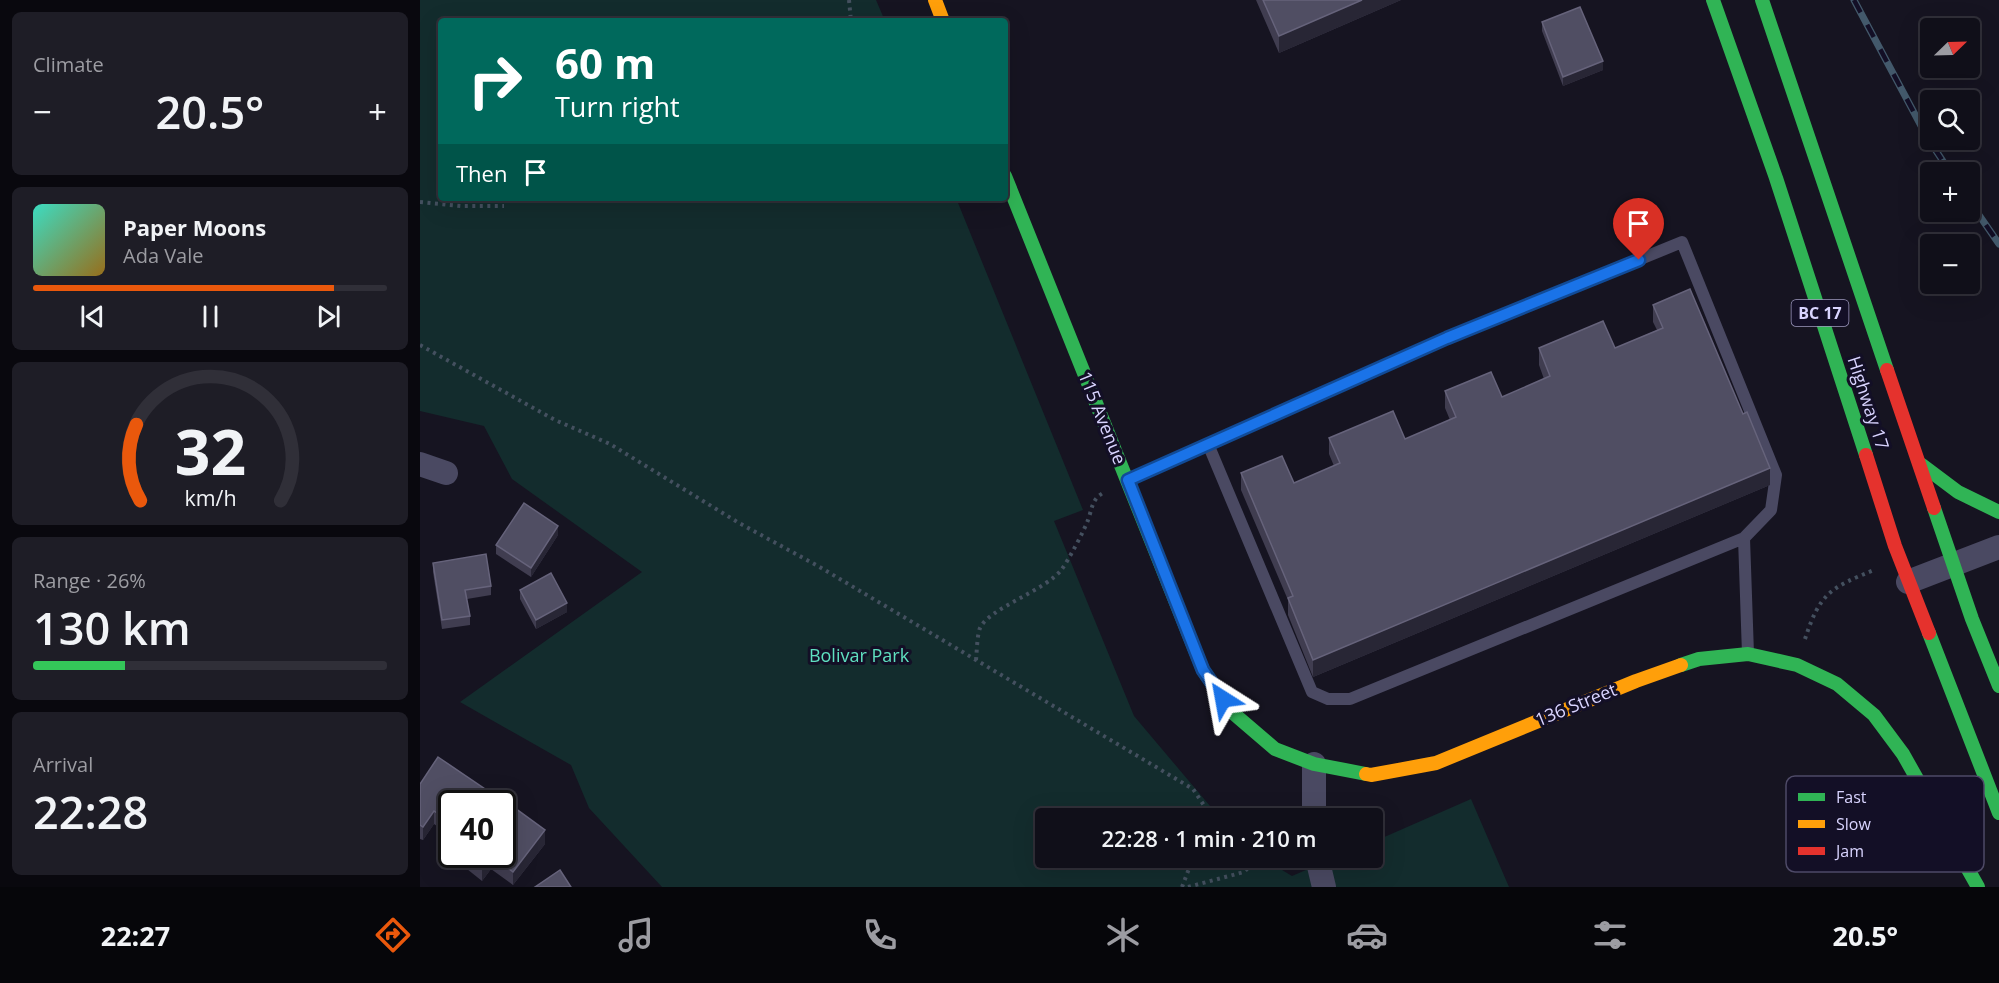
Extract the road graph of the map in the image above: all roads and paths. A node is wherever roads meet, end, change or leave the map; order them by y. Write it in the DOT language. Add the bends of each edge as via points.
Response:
graph roads {
  1 [pos="849,0"];
  2 [pos="935,0"];
  3 [pos="1713,0"];
  4 [pos="1762,0"];
  5 [pos="851,18"];
  6 [pos="942,18"];
  7 [pos="1008,183"];
  8 [pos="420,202"];
  9 [pos="504,206"];
  10 [pos="420,345"];
  11 [pos="1208,444"];
  12 [pos="420,465"];
  13 [pos="1922,465"];
  14 [pos="446,473"];
  15 [pos="1128,480"];
  16 [pos="1999,512"];
  17 [pos="1744,538"];
  18 [pos="1999,547"];
  19 [pos="1954,564"];
  20 [pos="1880,568"];
  21 [pos="1908,582"];
  22 [pos="1803,643"];
  23 [pos="1749,654"];
  24 [pos="1999,655"];
  25 [pos="976,660"];
  26 [pos="1996,680"];
  27 [pos="1314,764"];
  28 [pos="1915,776"];
  29 [pos="1206,808"];
  30 [pos="1314,808"];
  31 [pos="1999,813"];
  32 [pos="1189,868"];
  33 [pos="1248,868"];
  34 [pos="1319,868"];
  35 [pos="1970,872"];
  36 [pos="1182,887"];
  37 [pos="1188,887"];
  38 [pos="1324,887"];
  39 [pos="1978,887"];
  1 -- 5 [label="path"];
  2 -- 6 [label="main road"];
  3 -- 21 [label="main road, Highway 17 / BC 17" via="1776,178"];
  4 -- 13 [label="main road, Highway 17 / BC 17"];
  7 -- 15 [label="main road, 115 Avenue"];
  8 -- 9 [label="path"];
  10 -- 25 [label="path" via="555,420 610,444"];
  11 -- 15 [label="lane"];
  11 -- 17 [label="lane" via="1312,692 1329,699 1350,699"];
  11 -- 17 [label="lane" via="1447,338 1682,242 1776,475 1772,510"];
  12 -- 14 [label="street"];
  13 -- 16 [label="main road" via="1958,493"];
  13 -- 19 [label="main road, Highway 17 / BC 17"];
  15 -- 25 [label="path" via="1097,496 1062,569 980,627"];
  15 -- 27 [label="main road, 115 Avenue" via="1203,670 1233,713 1275,749"];
  17 -- 23 [label="lane"];
  18 -- 19 [label="street"];
  19 -- 21 [label="street"];
  19 -- 26 [label="main road, Highway 17 / BC 17"];
  20 -- 22 [label="path" via="1840,584 1825,597 1813,614"];
  21 -- 31 [label="main road, Highway 17 / BC 17"];
  23 -- 27 [label="main road, 136 Street" via="1699,659 1436,763 1371,775"];
  23 -- 28 [label="main road, 136 Street" via="1797,665 1837,684 1874,715"];
  24 -- 26 [label="main road"];
  25 -- 29 [label="path" via="1193,789"];
  27 -- 30 [label="street"];
  32 -- 36 [label="path"];
  33 -- 37 [label="path"];
  34 -- 38 [label="street"];
  35 -- 39 [label="main road, 136 Street"];
}
